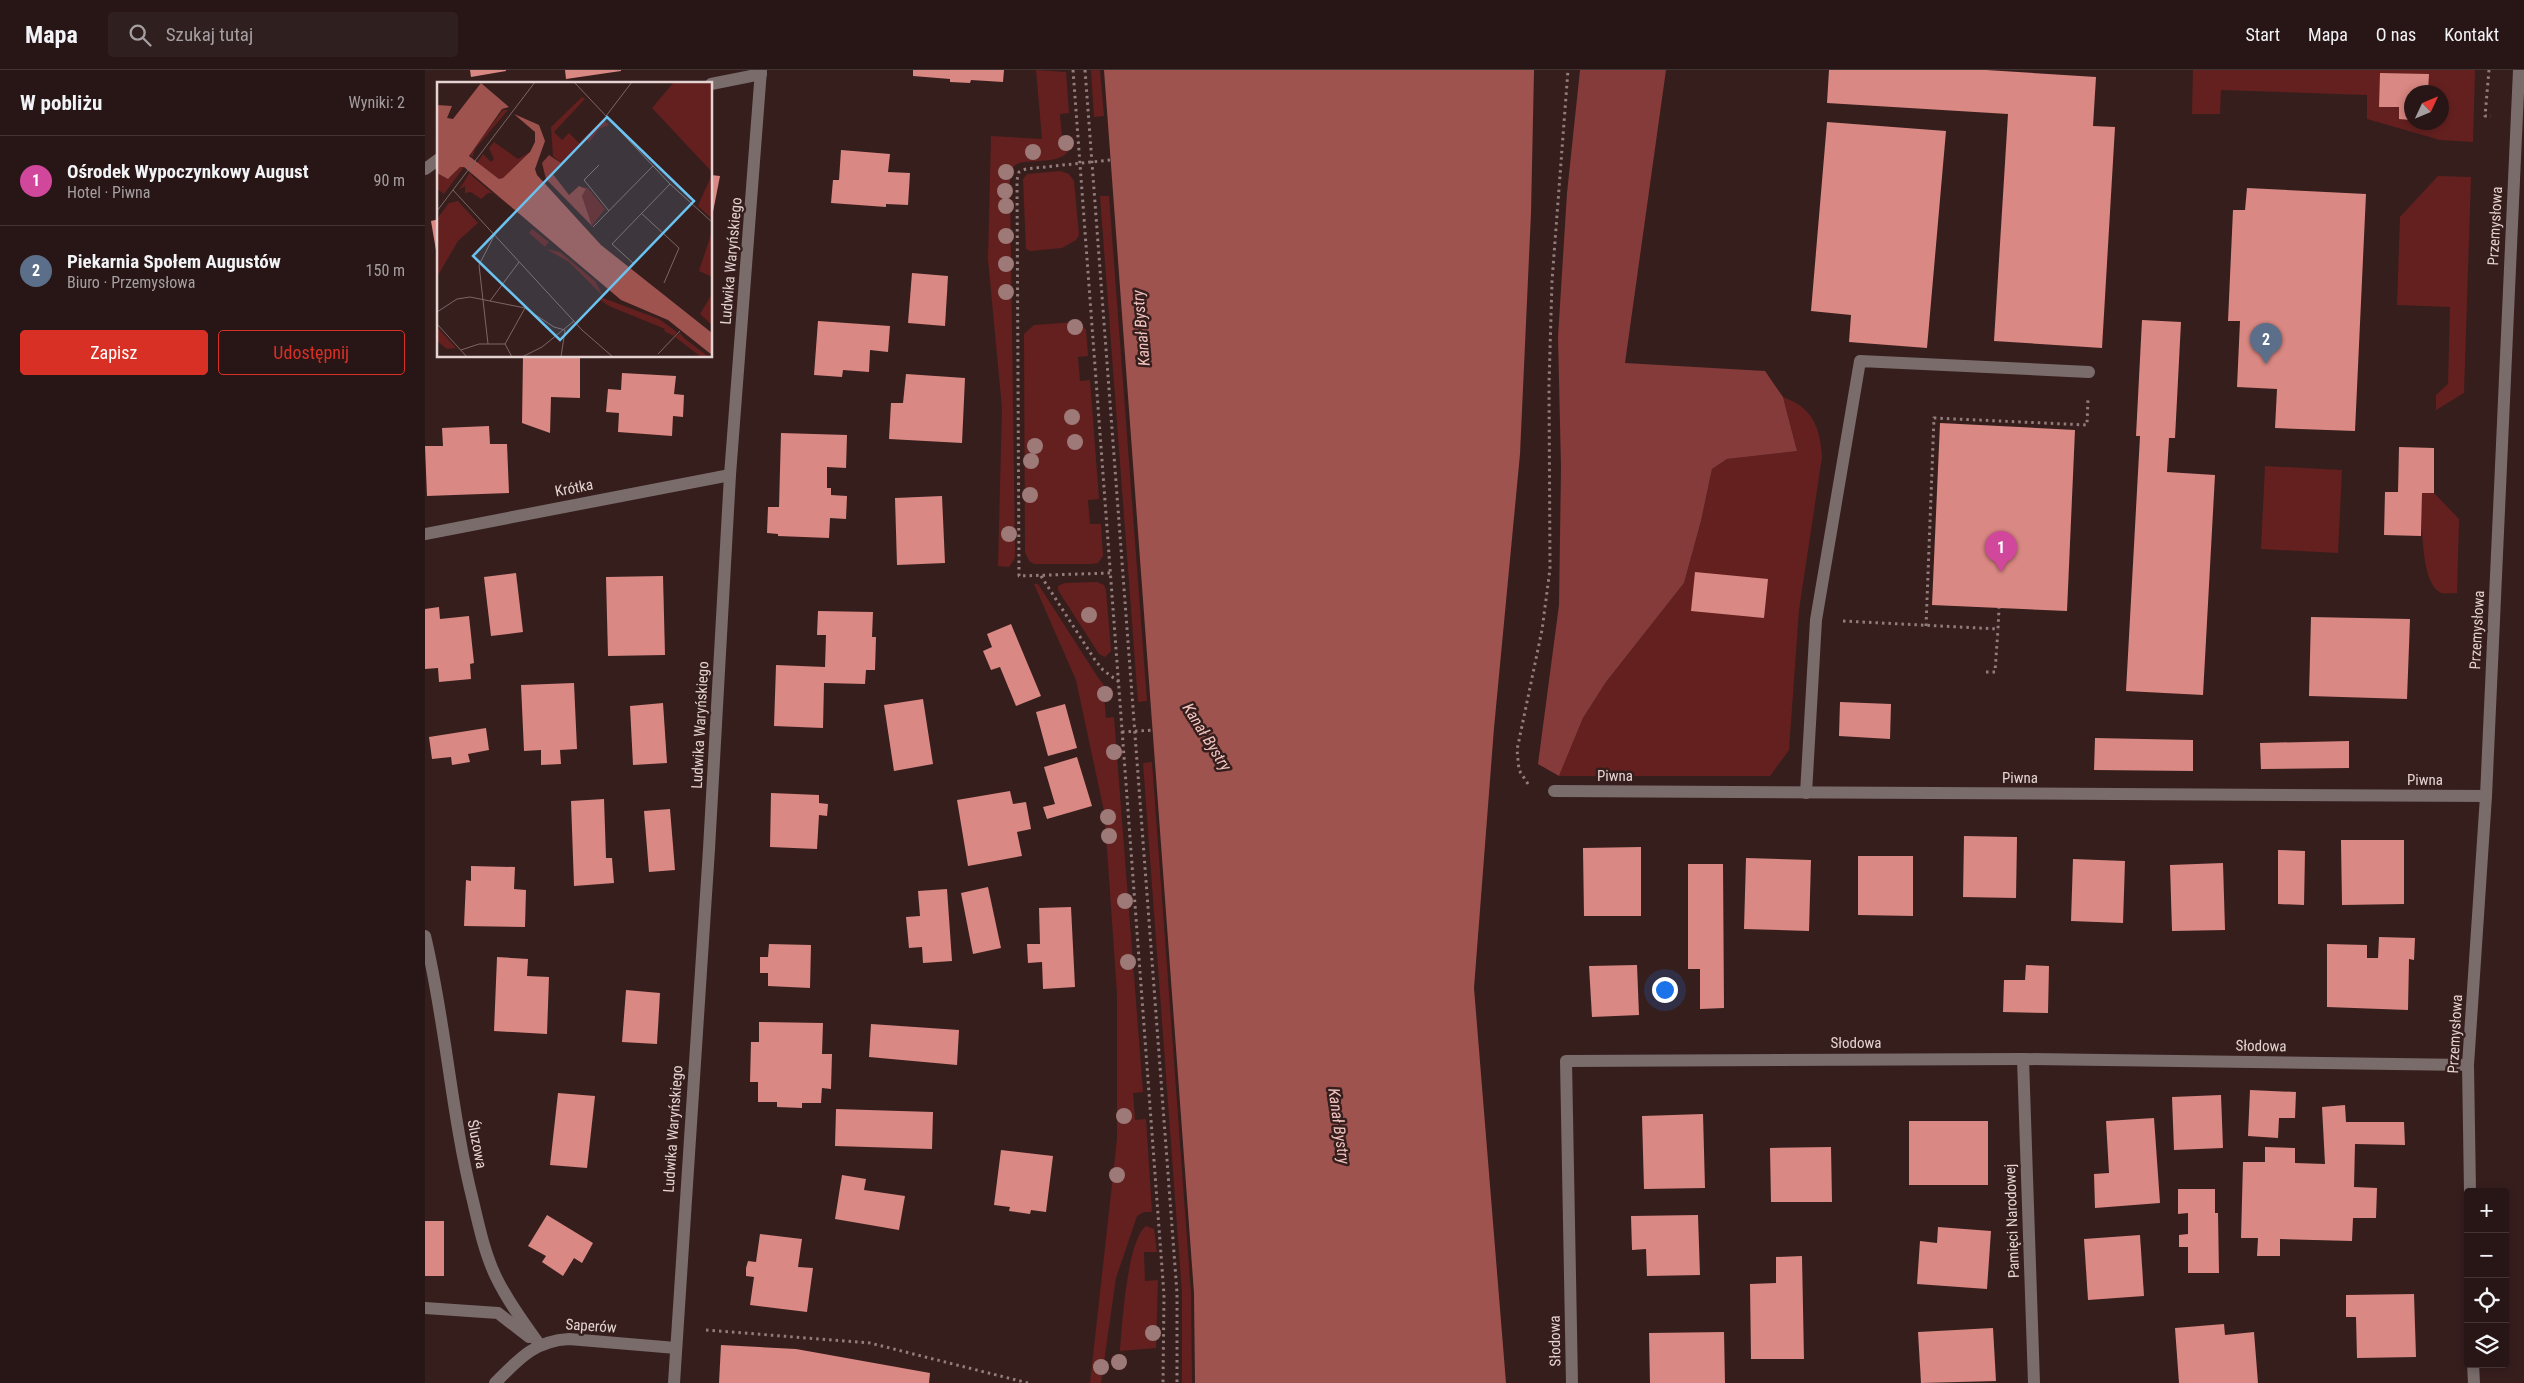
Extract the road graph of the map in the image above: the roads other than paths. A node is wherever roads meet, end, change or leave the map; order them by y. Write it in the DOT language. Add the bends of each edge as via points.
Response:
graph roads {
  1 [pos="2519,70"];
  2 [pos="761,72"];
  3 [pos="713,84"];
  4 [pos="437,160"];
  5 [pos="425,169"];
  6 [pos="2089,372"];
  7 [pos="730,475"];
  8 [pos="425,534"];
  9 [pos="1554,791"];
  10 [pos="1806,793"];
  11 [pos="2486,796"];
  12 [pos="425,936"];
  13 [pos="2023,1059"];
  14 [pos="2468,1065"];
  15 [pos="2470,1188"];
  16 [pos="425,1308"];
  17 [pos="539,1344"];
  18 [pos="676,1348"];
  19 [pos="2473,1368"];
  20 [pos="495,1383"];
  21 [pos="674,1383"];
  22 [pos="1571,1383"];
  23 [pos="2034,1383"];
  24 [pos="2474,1383"];
  1 -- 11 [label="street, Przemysłowa"];
  2 -- 3 [label="street"];
  2 -- 7 [label="street, Ludwika Waryńskiego"];
  4 -- 5 [label="street"];
  6 -- 10 [label="street" via="1860,361 1816,620"];
  7 -- 8 [label="street, Krótka"];
  7 -- 18 [label="street, Ludwika Waryńskiego" via="710,839"];
  9 -- 10 [label="street, Piwna"];
  10 -- 11 [label="street, Piwna"];
  11 -- 14 [label="street, Przemysłowa"];
  12 -- 17 [label="street, Śluzowa" via="436,980 457,1129 481,1234 495,1276"];
  13 -- 14 [label="street, Słodowa"];
  13 -- 22 [label="street, Słodowa" via="1566,1061"];
  13 -- 23 [label="street, Pamięci Narodowej"];
  14 -- 15 [label="street, Przemysłowa"];
  16 -- 17 [label="street" via="498,1313"];
  17 -- 18 [label="street, Saperów" via="569,1339"];
  17 -- 20 [label="street"];
  18 -- 21 [label="street, Ludwika Waryńskiego"];
  19 -- 24 [label="street"];
}
